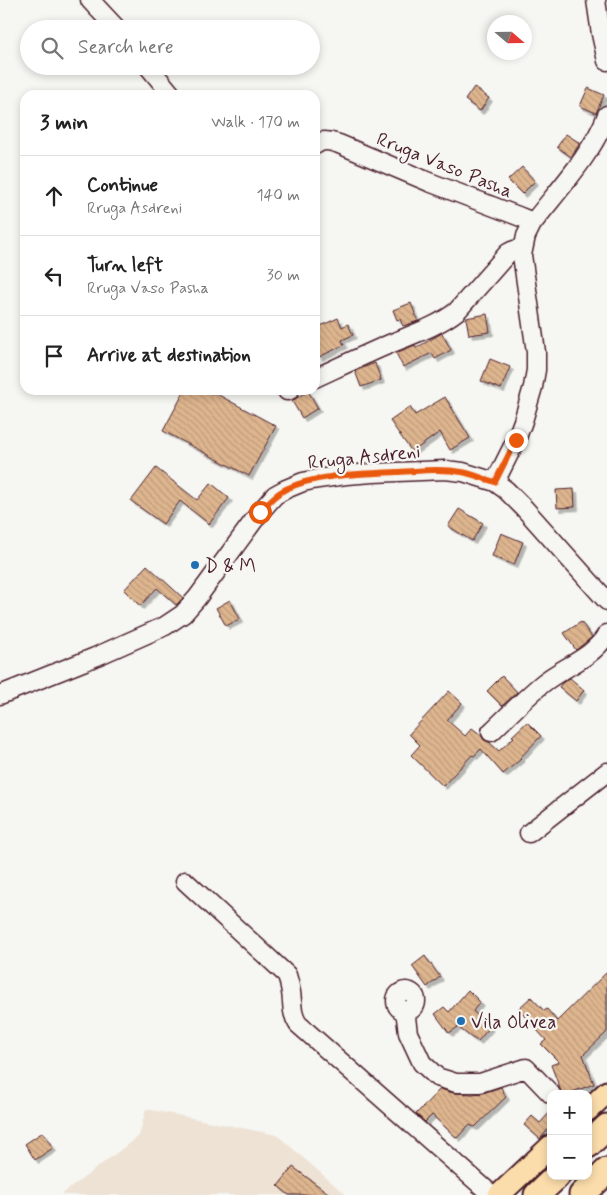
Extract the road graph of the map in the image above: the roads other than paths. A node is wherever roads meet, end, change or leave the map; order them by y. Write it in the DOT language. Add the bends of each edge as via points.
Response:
graph roads {
  1 [pos="90,0"];
  2 [pos="601,12"];
  3 [pos="109,20"];
  4 [pos="607,60"];
  5 [pos="155,75"];
  6 [pos="168,90"];
  7 [pos="607,114"];
  8 [pos="320,142"];
  9 [pos="532,224"];
  10 [pos="522,251"];
  11 [pos="320,376"];
  12 [pos="495,482"];
  13 [pos="607,601"];
  14 [pos="607,634"];
  15 [pos="0,696"];
  16 [pos="491,732"];
  17 [pos="607,772"];
  18 [pos="529,833"];
  19 [pos="185,881"];
  20 [pos="405,1010"];
  21 [pos="547,1090"];
  22 [pos="607,1092"];
  23 [pos="592,1106"];
  24 [pos="607,1127"];
  25 [pos="592,1142"];
  26 [pos="547,1150"];
  27 [pos="607,1171"];
  28 [pos="553,1180"];
  29 [pos="492,1195"];
  30 [pos="498,1195"];
  31 [pos="537,1195"];
  32 [pos="582,1195"];
  1 -- 3 [label="street"];
  2 -- 4 [label="street" via="601,34"];
  5 -- 6 [label="street"];
  7 -- 9 [label="street" via="598,137"];
  8 -- 9 [label="street, Rruga Vaso Pasha" via="339,144"];
  9 -- 10 [label="street"];
  10 -- 11 [label="street" via="508,253 451,316"];
  10 -- 12 [label="street" via="536,370 523,421"];
  12 -- 13 [label="street, Rruga Asdreni" via="524,508"];
  12 -- 15 [label="street, Rruga Asdreni" via="463,472 422,470 346,475 303,482 286,489 275,495 260,512 183,614 165,626"];
  14 -- 16 [label="street" via="586,656 543,683"];
  17 -- 18 [label="street"];
  19 -- 29 [label="street" via="287,975 292,1011 298,1024"];
  20 -- 21 [label="street" via="408,1033 422,1063 437,1077 456,1083 480,1083 526,1068"];
  22 -- 23 [label="main road"];
  24 -- 25 [label="highway"];
  26 -- 30 [label="main road"];
  27 -- 32 [label="highway"];
  28 -- 31 [label="highway"];
}
